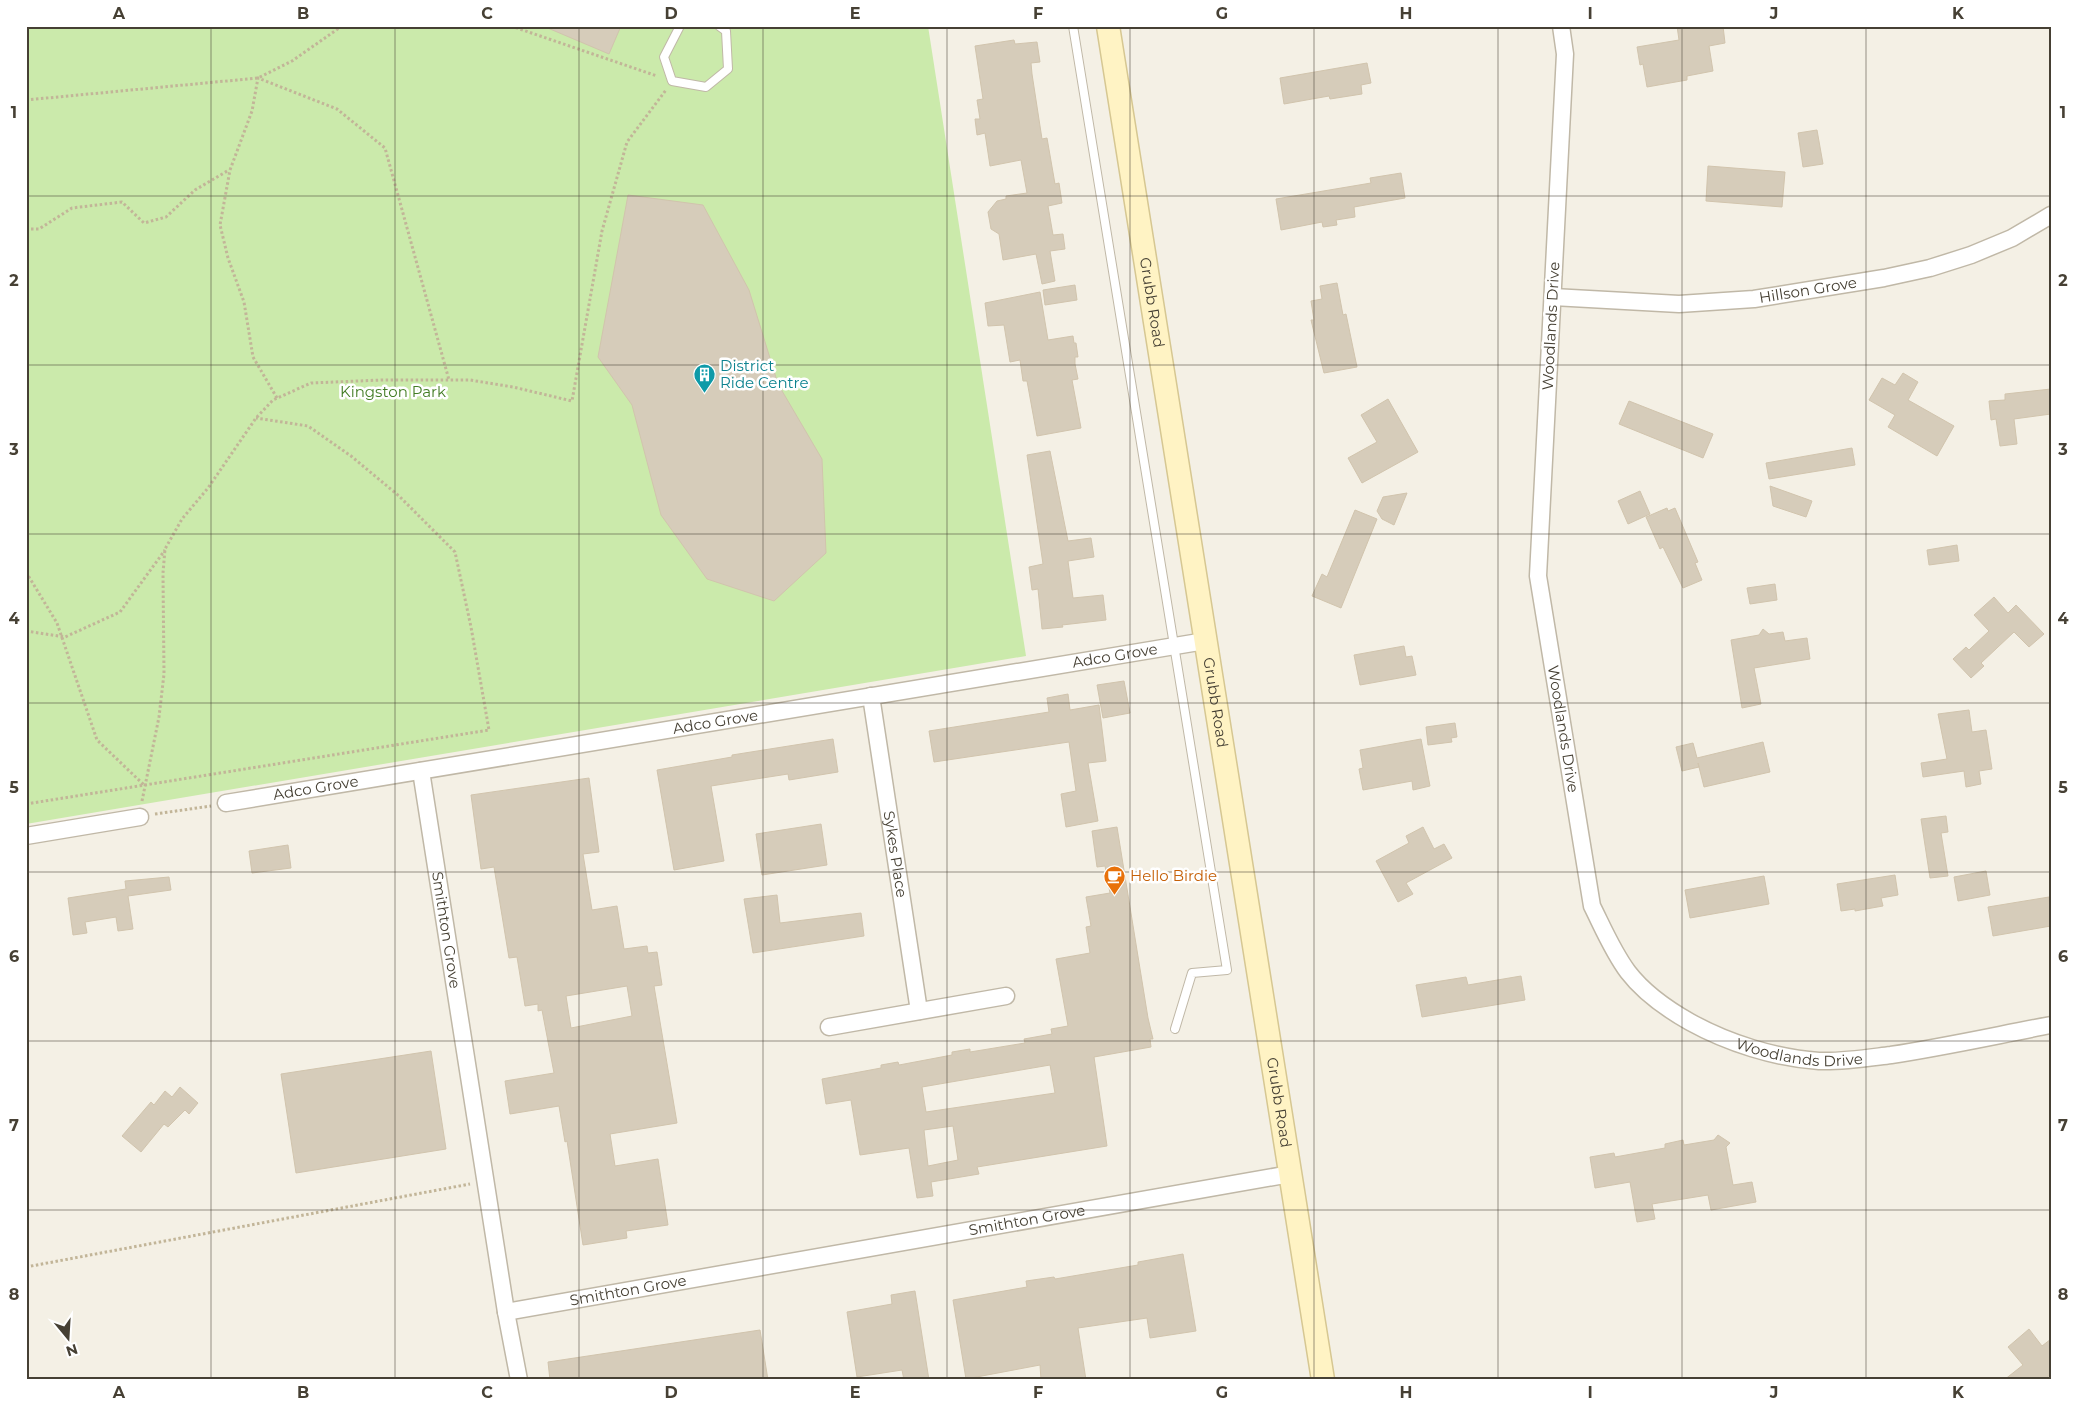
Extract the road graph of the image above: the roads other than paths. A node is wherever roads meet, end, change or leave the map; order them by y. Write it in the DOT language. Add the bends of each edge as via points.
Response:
graph roads {
  1 [pos="680,26"];
  2 [pos="719,26"];
  3 [pos="1073,26"];
  4 [pos="1108,26"];
  5 [pos="1561,26"];
  6 [pos="2051,215"];
  7 [pos="1552,297"];
  8 [pos="1205,641"];
  9 [pos="1174,646"];
  10 [pos="872,696"];
  11 [pos="421,771"];
  12 [pos="226,803"];
  13 [pos="140,817"];
  14 [pos="26,836"];
  15 [pos="1006,996"];
  16 [pos="919,1011"];
  17 [pos="2051,1025"];
  18 [pos="829,1027"];
  19 [pos="1175,1029"];
  20 [pos="1290,1174"];
  21 [pos="506,1312"];
  22 [pos="519,1380"];
  23 [pos="1323,1380"];
  1 -- 2 [label="lane" via="664,57 672,81 706,87 728,69 726,31"];
  3 -- 9 [label="lane, Grubb Road"];
  4 -- 8 [label="main road, Grubb Road"];
  5 -- 7 [label="street, Woodlands Drive" via="1565,54"];
  6 -- 7 [label="street, Hillson Grove" via="2012,238 1930,268 1754,300 1678,304"];
  7 -- 17 [label="street, Woodlands Drive" via="1538,576 1592,906 1629,974 1664,1007 1703,1030 1744,1046 1818,1060 1857,1059 1916,1051"];
  8 -- 9 [label="street, Adco Grove"];
  8 -- 20 [label="main road, Grubb Road"];
  9 -- 10 [label="street, Adco Grove"];
  9 -- 19 [label="lane, Grubb Road" via="1227,970 1192,973"];
  10 -- 11 [label="street, Adco Grove"];
  10 -- 16 [label="street, Sykes Place"];
  11 -- 12 [label="street, Adco Grove"];
  11 -- 21 [label="street, Smithton Grove"];
  13 -- 14 [label="street"];
  15 -- 16 [label="street"];
  16 -- 18 [label="street"];
  20 -- 21 [label="street, Smithton Grove"];
  20 -- 23 [label="main road, Grubb Road"];
  21 -- 22 [label="street"];
}
